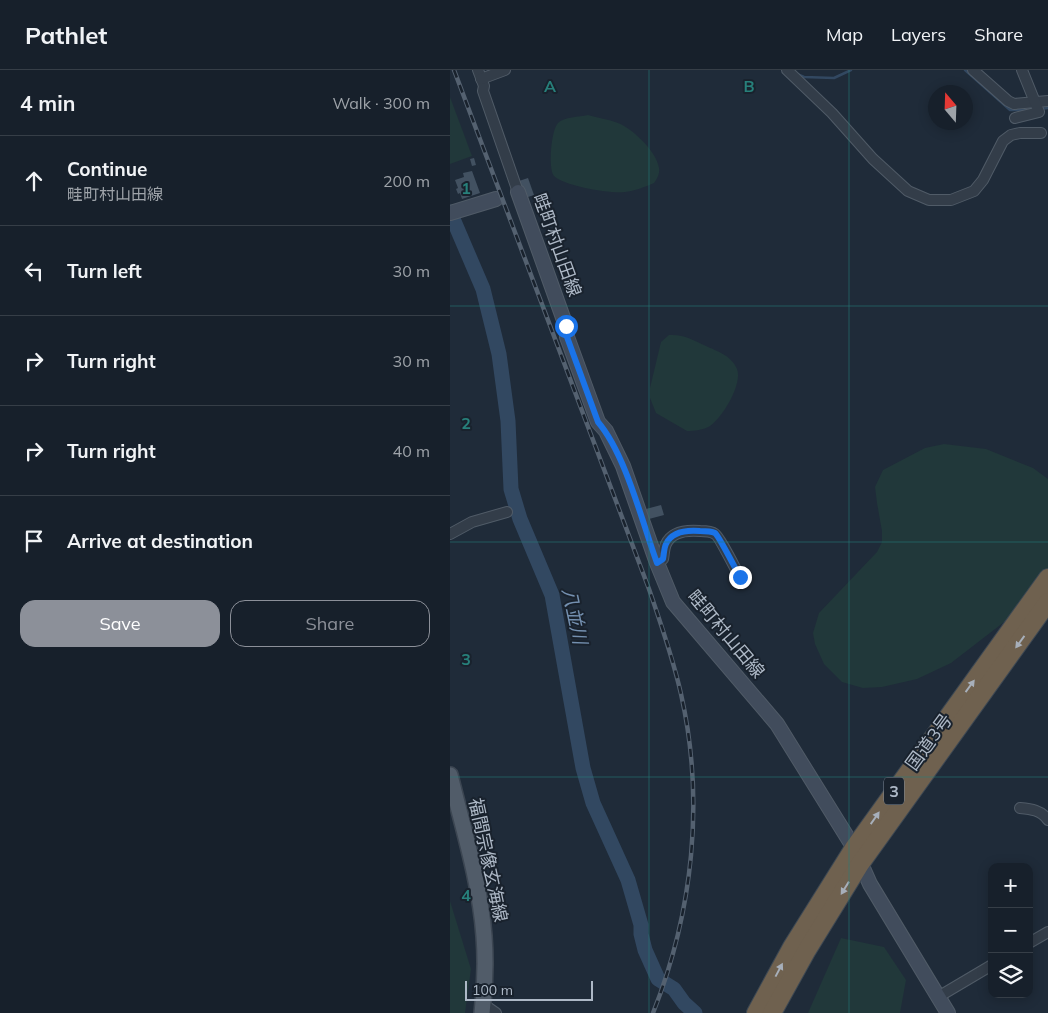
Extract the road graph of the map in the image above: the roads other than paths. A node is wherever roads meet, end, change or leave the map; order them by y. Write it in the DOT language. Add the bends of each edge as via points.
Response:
graph roads {
  1 [pos="505,70"];
  2 [pos="787,70"];
  3 [pos="973,70"];
  4 [pos="1022,70"];
  5 [pos="480,74"];
  6 [pos="1048,101"];
  7 [pos="1035,102"];
  8 [pos="1015,118"];
  9 [pos="1041,134"];
  10 [pos="518,192"];
  11 [pos="496,199"];
  12 [pos="452,212"];
  13 [pos="507,512"];
  14 [pos="450,534"];
  15 [pos="657,563"];
  16 [pos="740,577"];
  17 [pos="1048,578"];
  18 [pos="1048,602"];
  19 [pos="450,775"];
  20 [pos="452,792"];
  21 [pos="1020,808"];
  22 [pos="1048,820"];
  23 [pos="857,856"];
  24 [pos="1048,932"];
  25 [pos="1033,941"];
  26 [pos="988,967"];
  27 [pos="938,997"];
  28 [pos="483,1008"];
  29 [pos="496,1013"];
  30 [pos="756,1013"];
  31 [pos="772,1013"];
  32 [pos="948,1013"];
  1 -- 5 [label="street"];
  2 -- 9 [label="street" via="908,191 929,200 951,200 974,191 1002,141 1020,133"];
  3 -- 7 [label="street" via="1008,101 1014,104"];
  4 -- 7 [label="street"];
  5 -- 10 [label="street"];
  6 -- 7 [label="street"];
  7 -- 8 [label="street" via="1039,112"];
  10 -- 15 [label="main road, 畦町村山田線" via="598,422 606,431 623,466"];
  11 -- 12 [label="main road"];
  13 -- 14 [label="street" via="472,522"];
  15 -- 16 [label="street" via="663,559 666,544 672,536 685,530 710,531 719,538"];
  15 -- 23 [label="main road, 畦町村山田線" via="674,602 777,724"];
  23 -- 17 [label="highway, 国道3号 / 3, one-way"];
  18 -- 23 [label="highway, 国道3号 / 3, one-way"];
  19 -- 20 [label="main road, 福間宗像玄海線"];
  20 -- 28 [label="main road, 福間宗像玄海線" via="482,917"];
  21 -- 22 [label="street" via="1044,814"];
  23 -- 27 [label="main road, 畦町村山田線" via="870,884"];
  30 -- 23 [label="highway, 国道3号 / 3, one-way" via="792,947"];
  23 -- 31 [label="highway, 国道3号 / 3, one-way"];
  24 -- 25 [label="street"];
  26 -- 27 [label="street"];
  27 -- 32 [label="main road, 畦町村山田線"];
  28 -- 29 [label="street"];
}
